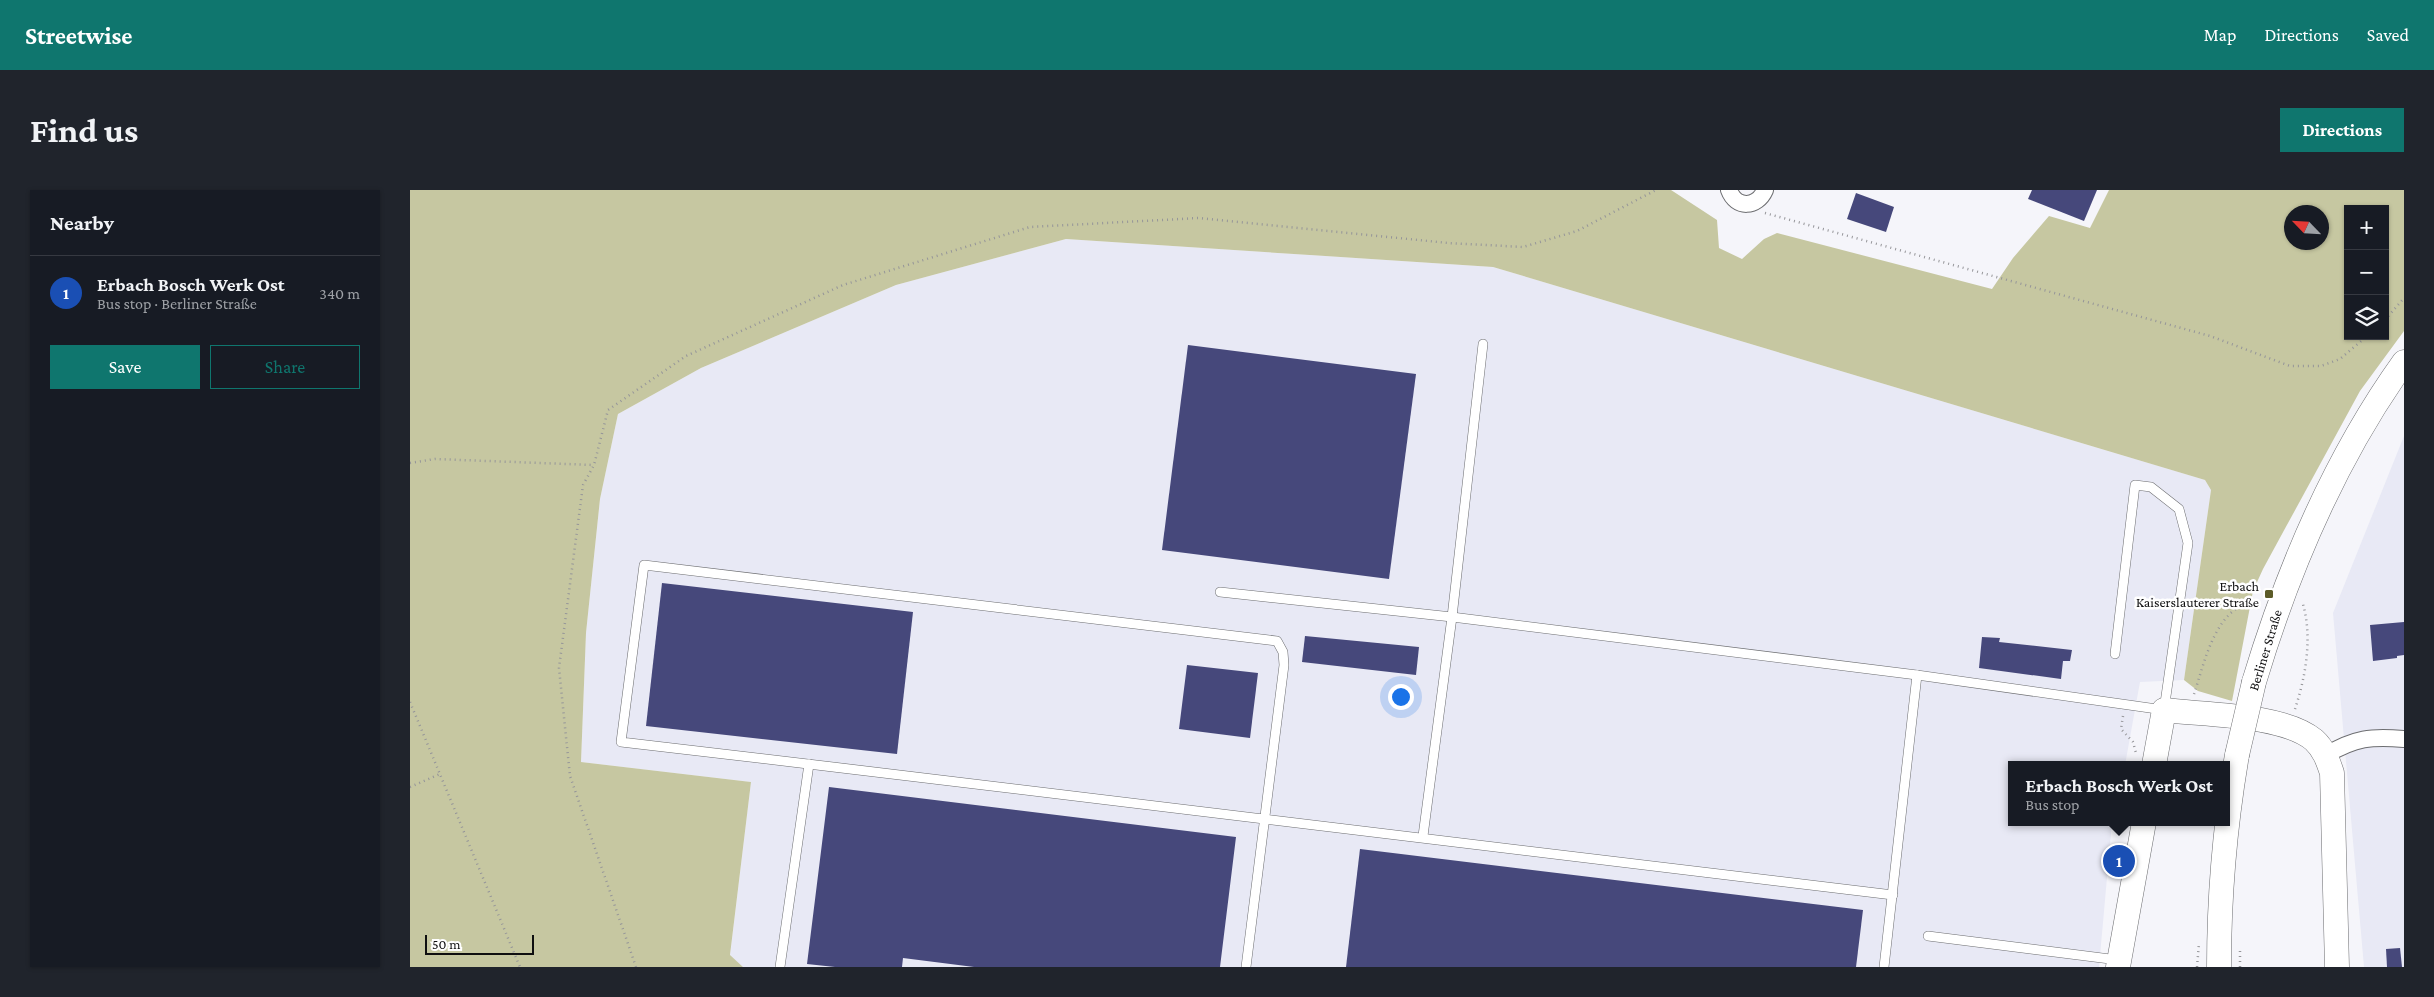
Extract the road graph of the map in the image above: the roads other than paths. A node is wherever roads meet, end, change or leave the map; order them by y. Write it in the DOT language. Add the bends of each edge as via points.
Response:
graph roads {
  1 [pos="1728,190"];
  2 [pos="1760,196"];
  3 [pos="1483,344"];
  4 [pos="2404,362"];
  5 [pos="1220,592"];
  6 [pos="1452,617"];
  7 [pos="2116,654"];
  8 [pos="1917,674"];
  9 [pos="2165,704"];
  10 [pos="2404,739"];
  11 [pos="2326,755"];
  12 [pos="2145,761"];
  13 [pos="809,764"];
  14 [pos="2230,798"];
  15 [pos="1264,818"];
  16 [pos="2143,826"];
  17 [pos="2226,826"];
  18 [pos="1423,836"];
  19 [pos="1893,894"];
  20 [pos="1928,936"];
  21 [pos="2118,964"];
  22 [pos="780,967"];
  23 [pos="1246,967"];
  24 [pos="1884,967"];
  25 [pos="2219,967"];
  26 [pos="2337,967"];
  1 -- 2 [label="street" via="1739,203 1747,205"];
  3 -- 6 [label="lane"];
  4 -- 14 [label="street, Berliner Straße, bridge" via="2365,422 2330,487 2284,592 2254,682"];
  5 -- 6 [label="lane"];
  6 -- 8 [label="lane"];
  6 -- 18 [label="lane"];
  7 -- 9 [label="lane" via="2135,485 2151,486 2179,509 2188,543"];
  8 -- 9 [label="lane" via="2125,704"];
  8 -- 19 [label="lane"];
  9 -- 11 [label="street" via="2282,724 2314,740"];
  9 -- 12 [label="street"];
  10 -- 11 [label="street" via="2380,736 2361,739 2348,742"];
  11 -- 26 [label="street" via="2332,773"];
  13 -- 15 [label="lane"];
  13 -- 15 [label="lane" via="621,742 644,565 1277,641 1283,652 1284,665"];
  13 -- 22 [label="lane"];
  15 -- 18 [label="lane"];
  15 -- 23 [label="lane"];
  16 -- 21 [label="street"];
  17 -- 25 [label="street, Berliner Straße, bridge" via="2220,884"];
  18 -- 19 [label="lane"];
  19 -- 24 [label="lane"];
  20 -- 21 [label="lane"];
}
